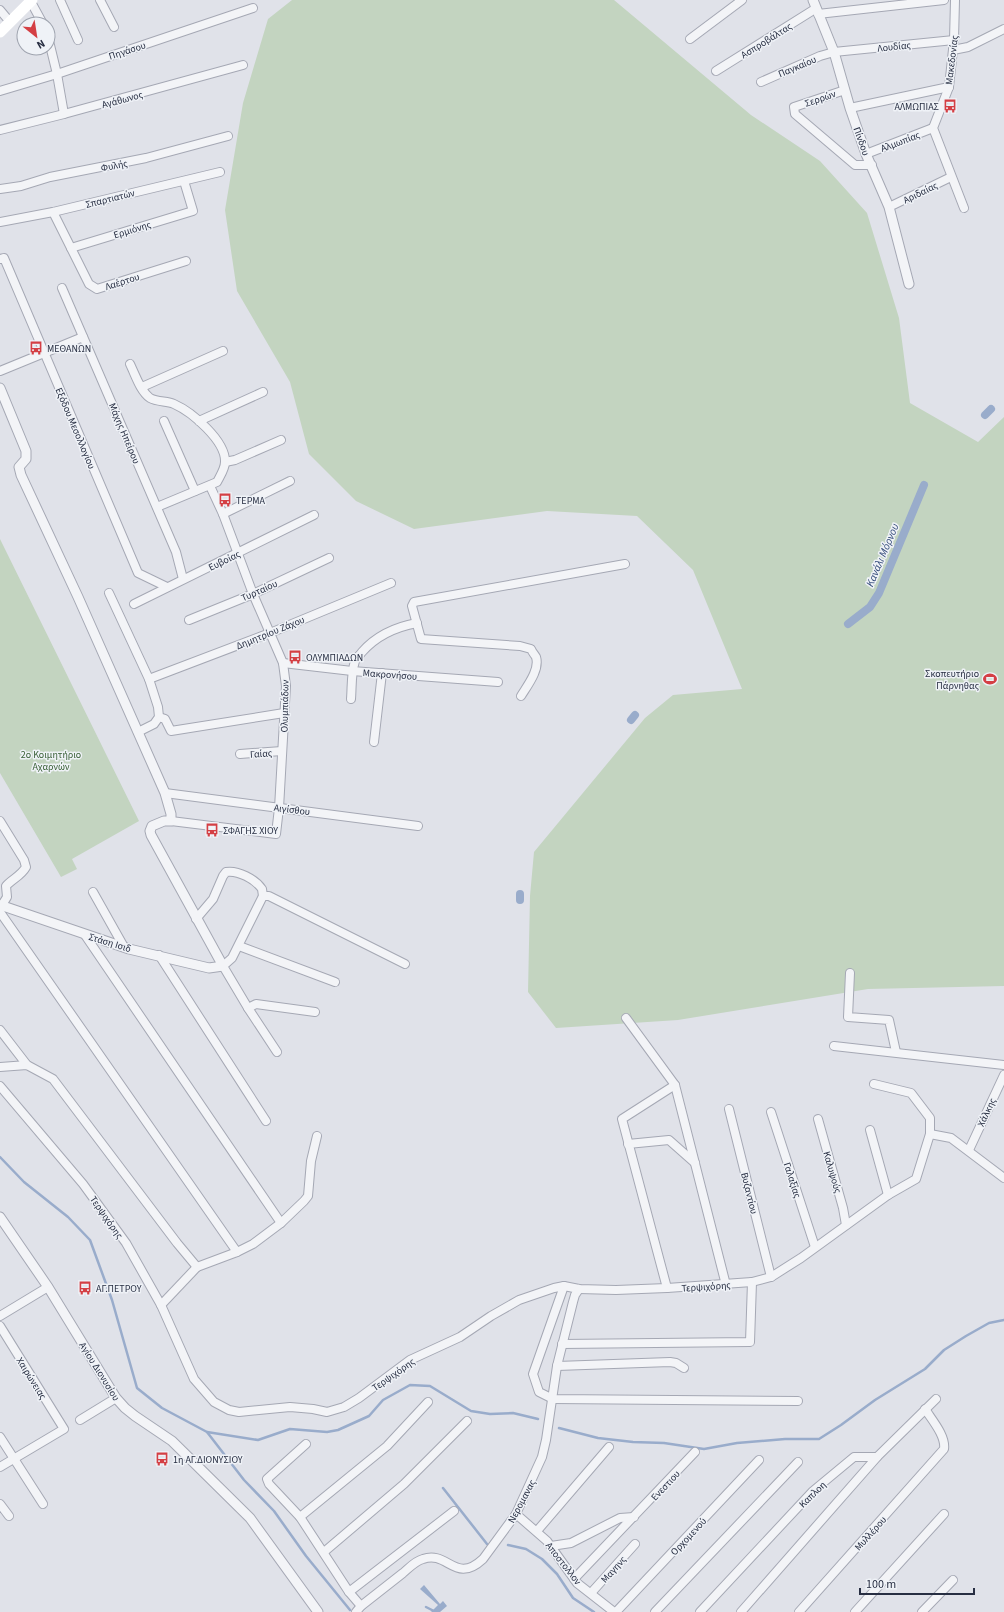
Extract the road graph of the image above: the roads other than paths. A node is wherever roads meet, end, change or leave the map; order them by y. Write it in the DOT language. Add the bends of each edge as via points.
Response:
graph roads {
  1 [pos="60,0"];
  2 [pos="100,0"];
  3 [pos="944,0"];
  4 [pos="955,0"];
  5 [pos="31,1"];
  6 [pos="738,1"];
  7 [pos="904,2"];
  8 [pos="815,7"];
  9 [pos="252,8"];
  10 [pos="0,10"];
  11 [pos="39,16"];
  12 [pos="10,22"];
  13 [pos="114,27"];
  14 [pos="1004,28"];
  15 [pos="0,32"];
  16 [pos="690,39"];
  17 [pos="78,40"];
  18 [pos="954,40"];
  19 [pos="953,50"];
  20 [pos="834,52"];
  21 [pos="53,56"];
  22 [pos="243,65"];
  23 [pos="716,71"];
  24 [pos="57,74"];
  25 [pos="761,82"];
  26 [pos="949,87"];
  27 [pos="845,90"];
  28 [pos="0,91"];
  29 [pos="850,108"];
  30 [pos="64,114"];
  31 [pos="933,128"];
  32 [pos="0,130"];
  33 [pos="228,136"];
  34 [pos="866,154"];
  35 [pos="872,166"];
  36 [pos="220,172"];
  37 [pos="951,177"];
  38 [pos="184,181"];
  39 [pos="0,189"];
  40 [pos="889,207"];
  41 [pos="964,208"];
  42 [pos="53,212"];
  43 [pos="0,222"];
  44 [pos="71,248"];
  45 [pos="0,259"];
  46 [pos="186,261"];
  47 [pos="909,284"];
  48 [pos="62,288"];
  49 [pos="83,337"];
  50 [pos="222,351"];
  51 [pos="44,353"];
  52 [pos="130,364"];
  53 [pos="0,371"];
  54 [pos="142,387"];
  55 [pos="0,388"];
  56 [pos="263,392"];
  57 [pos="164,421"];
  58 [pos="199,421"];
  59 [pos="281,440"];
  60 [pos="225,462"];
  61 [pos="290,481"];
  62 [pos="210,486"];
  63 [pos="194,491"];
  64 [pos="157,507"];
  65 [pos="223,514"];
  66 [pos="314,515"];
  67 [pos="238,554"];
  68 [pos="329,558"];
  69 [pos="625,564"];
  70 [pos="183,579"];
  71 [pos="391,583"];
  72 [pos="167,587"];
  73 [pos="109,593"];
  74 [pos="252,594"];
  75 [pos="134,604"];
  76 [pos="189,620"];
  77 [pos="417,622"];
  78 [pos="270,633"];
  79 [pos="283,663"];
  80 [pos="352,671"];
  81 [pos="382,673"];
  82 [pos="148,680"];
  83 [pos="498,682"];
  84 [pos="521,696"];
  85 [pos="351,699"];
  86 [pos="284,713"];
  87 [pos="159,717"];
  88 [pos="138,732"];
  89 [pos="374,742"];
  90 [pos="282,751"];
  91 [pos="240,754"];
  92 [pos="166,793"];
  93 [pos="280,808"];
  94 [pos="0,821"];
  95 [pos="171,821"];
  96 [pos="418,826"];
  97 [pos="3,884"];
  98 [pos="93,892"];
  99 [pos="263,896"];
  100 [pos="1,907"];
  101 [pos="196,919"];
  102 [pos="85,935"];
  103 [pos="239,946"];
  104 [pos="124,947"];
  105 [pos="159,955"];
  106 [pos="406,964"];
  107 [pos="223,966"];
  108 [pos="850,973"];
  109 [pos="335,982"];
  110 [pos="248,1008"];
  111 [pos="315,1012"];
  112 [pos="626,1018"];
  113 [pos="0,1030"];
  114 [pos="834,1046"];
  115 [pos="277,1052"];
  116 [pos="896,1052"];
  117 [pos="27,1065"];
  118 [pos="1004,1065"];
  119 [pos="0,1067"];
  120 [pos="1004,1074"];
  121 [pos="874,1084"];
  122 [pos="675,1085"];
  123 [pos="0,1086"];
  124 [pos="729,1109"];
  125 [pos="771,1112"];
  126 [pos="818,1119"];
  127 [pos="266,1121"];
  128 [pos="870,1130"];
  129 [pos="930,1134"];
  130 [pos="318,1136"];
  131 [pos="628,1144"];
  132 [pos="969,1150"];
  133 [pos="695,1163"];
  134 [pos="1004,1178"];
  135 [pos="888,1195"];
  136 [pos="0,1216"];
  137 [pos="281,1222"];
  138 [pos="846,1225"];
  139 [pos="3,1227"];
  140 [pos="815,1247"];
  141 [pos="237,1252"];
  142 [pos="197,1267"];
  143 [pos="771,1277"];
  144 [pos="752,1282"];
  145 [pos="726,1284"];
  146 [pos="564,1286"];
  147 [pos="48,1287"];
  148 [pos="667,1288"];
  149 [pos="579,1289"];
  150 [pos="162,1305"];
  151 [pos="0,1316"];
  152 [pos="0,1326"];
  153 [pos="562,1344"];
  154 [pos="557,1366"];
  155 [pos="684,1368"];
  156 [pos="116,1398"];
  157 [pos="552,1399"];
  158 [pos="936,1399"];
  159 [pos="798,1401"];
  160 [pos="428,1402"];
  161 [pos="925,1409"];
  162 [pos="80,1420"];
  163 [pos="467,1421"];
  164 [pos="0,1437"];
  165 [pos="306,1444"];
  166 [pos="609,1448"];
  167 [pos="695,1452"];
  168 [pos="877,1457"];
  169 [pos="14,1459"];
  170 [pos="759,1460"];
  171 [pos="798,1462"];
  172 [pos="0,1467"];
  173 [pos="0,1504"];
  174 [pos="43,1504"];
  175 [pos="454,1511"];
  176 [pos="516,1514"];
  177 [pos="944,1514"];
  178 [pos="9,1516"];
  179 [pos="634,1517"];
  180 [pos="300,1518"];
  181 [pos="537,1531"];
  182 [pos="636,1544"];
  183 [pos="551,1546"];
  184 [pos="324,1552"];
  185 [pos="574,1579"];
  186 [pos="953,1580"];
  187 [pos="349,1592"];
  188 [pos="591,1594"];
  189 [pos="359,1609"];
  190 [pos="318,1612"];
  191 [pos="615,1612"];
  192 [pos="655,1612"];
  193 [pos="700,1612"];
  194 [pos="741,1612"];
  195 [pos="799,1612"];
  196 [pos="855,1612"];
  197 [pos="922,1612"];
  1 -- 17 [label="street"];
  2 -- 13 [label="street"];
  3 -- 7 [label="street"];
  4 -- 18 [label="street, Μακεδονίας"];
  5 -- 11 [label="street"];
  5 -- 12 [label="main road"];
  6 -- 16 [label="street"];
  7 -- 8 [label="street"];
  8 -- 20 [label="street, Πίνδου"];
  8 -- 23 [label="street, Ασπροβάλτας"];
  9 -- 24 [label="street, Πηγάσου"];
  10 -- 12 [label="street"];
  12 -- 15 [label="main road"];
  14 -- 19 [label="street" via="968,47"];
  18 -- 19 [label="street, Μακεδονίας"];
  18 -- 20 [label="street, Λουδίας"];
  19 -- 26 [label="street, Μακεδονίας"];
  20 -- 25 [label="street, Παγκαίου"];
  20 -- 27 [label="street, Πίνδου"];
  21 -- 24 [label="street"];
  22 -- 30 [label="street, Αγάθωνος"];
  24 -- 28 [label="street, Πηγάσου"];
  24 -- 30 [label="street"];
  26 -- 29 [label="street"];
  26 -- 31 [label="street, Μακεδονίας"];
  27 -- 29 [label="street, Πίνδου"];
  27 -- 35 [label="street, Σερρών" via="794,107 795,114 855,165"];
  29 -- 34 [label="street, Πίνδου"];
  30 -- 32 [label="street, Αγάθωνος"];
  31 -- 34 [label="street, Αλμωπίας"];
  31 -- 37 [label="street"];
  33 -- 39 [label="street, Φυλής" via="146,158"];
  34 -- 35 [label="street, Πίνδου"];
  35 -- 40 [label="street, Πίνδου"];
  36 -- 38 [label="street, Σπαρτιατών"];
  37 -- 40 [label="street, Αριδαίας"];
  37 -- 41 [label="street"];
  38 -- 42 [label="street, Σπαρτιατών"];
  38 -- 44 [label="street, Ερμιόνης" via="193,211"];
  40 -- 47 [label="street, Πίνδου"];
  42 -- 43 [label="street, Σπαρτιατών"];
  42 -- 44 [label="street, Λαέρτου"];
  44 -- 46 [label="street, Λαέρτου" via="89,284 97,289"];
  45 -- 51 [label="street, Εξόδου Μεσολλογίου" via="4,258"];
  48 -- 49 [label="street, Μάχης Ηπείρου"];
  49 -- 51 [label="street"];
  49 -- 64 [label="street, Μάχης Ηπείρου"];
  50 -- 54 [label="street"];
  51 -- 53 [label="street"];
  51 -- 72 [label="street, Εξόδου Μεσολλογίου" via="138,574"];
  52 -- 54 [label="street"];
  54 -- 58 [label="street" via="150,398 173,404"];
  55 -- 88 [label="street" via="26,452 26,459 19,467 21,475"];
  56 -- 58 [label="street"];
  57 -- 63 [label="street"];
  58 -- 60 [label="street" via="222,449"];
  59 -- 60 [label="street"];
  60 -- 62 [label="street" via="217,482"];
  61 -- 65 [label="street"];
  62 -- 63 [label="street"];
  62 -- 65 [label="street, Ολυμπιάδων"];
  63 -- 64 [label="street"];
  64 -- 70 [label="street, Μάχης Ηπείρου" via="176,552"];
  65 -- 67 [label="street, Ολυμπιάδων"];
  66 -- 67 [label="street, Ευβοίας"];
  67 -- 70 [label="street, Ευβοίας"];
  67 -- 74 [label="street, Ολυμπιάδων"];
  68 -- 74 [label="street, Τυρταίου"];
  69 -- 77 [label="street" via="414,602 412,606"];
  70 -- 72 [label="street, Ευβοίας"];
  71 -- 78 [label="street, Δημητρίου Ζάχου"];
  72 -- 75 [label="street, Ευβοίας"];
  73 -- 82 [label="street"];
  74 -- 76 [label="street, Τυρταίου"];
  74 -- 78 [label="street, Ολυμπιάδων"];
  77 -- 80 [label="street" via="385,632 369,644 355,660"];
  77 -- 84 [label="street" via="422,640 520,646 531,649 536,657 536,665 530,682"];
  78 -- 79 [label="street, Ολυμπιάδων"];
  78 -- 82 [label="street, Δημητρίου Ζάχου"];
  79 -- 80 [label="street, Μακρονήσου"];
  79 -- 86 [label="street, Ολυμπιάδων" via="286,686"];
  80 -- 81 [label="street, Μακρονήσου"];
  80 -- 85 [label="street"];
  81 -- 83 [label="street, Μακρονήσου"];
  81 -- 89 [label="street"];
  82 -- 87 [label="street"];
  86 -- 87 [label="street" via="171,730 165,719"];
  86 -- 90 [label="street, Ολυμπιάδων"];
  87 -- 88 [label="street" via="154,724"];
  88 -- 92 [label="street"];
  90 -- 91 [label="street, Γαίας"];
  90 -- 93 [label="street, Ολυμπιάδων"];
  92 -- 93 [label="street, Αιγίσθου"];
  92 -- 95 [label="street" via="172,814"];
  93 -- 95 [label="street, Ολυμπιάδων" via="276,834"];
  93 -- 96 [label="street, Αιγίσθου"];
  94 -- 97 [label="street" via="24,860 26,868 23,873"];
  95 -- 101 [label="street" via="157,823 150,831"];
  97 -- 100 [label="street" via="7,897"];
  98 -- 104 [label="street"];
  99 -- 101 [label="street" via="259,884 236,873 226,872 213,899"];
  99 -- 103 [label="street"];
  99 -- 106 [label="street" via="269,896"];
  100 -- 102 [label="street, Στάση Ισιδ"];
  100 -- 141 [label="street"];
  101 -- 107 [label="street"];
  102 -- 104 [label="street, Στάση Ισιδ"];
  102 -- 137 [label="street"];
  103 -- 107 [label="street" via="232,958"];
  103 -- 109 [label="street"];
  104 -- 105 [label="street, Στάση Ισιδ"];
  105 -- 107 [label="street, Στάση Ισιδ" via="209,968"];
  105 -- 127 [label="street"];
  107 -- 110 [label="street"];
  108 -- 116 [label="street" via="848,1017 889,1020"];
  110 -- 111 [label="street" via="256,1004"];
  110 -- 115 [label="street"];
  112 -- 122 [label="street"];
  113 -- 117 [label="street"];
  114 -- 116 [label="street"];
  116 -- 118 [label="street"];
  117 -- 119 [label="street"];
  117 -- 142 [label="street" via="53,1079"];
  120 -- 132 [label="street, Χάλκης"];
  121 -- 129 [label="street" via="911,1093 930,1118"];
  122 -- 131 [label="street" via="622,1119"];
  122 -- 133 [label="street"];
  123 -- 150 [label="street, Τερψιχόρης" via="106,1214"];
  124 -- 143 [label="street, Βυζαντίου"];
  125 -- 140 [label="street, Γαλαξίας"];
  126 -- 138 [label="street, Καλυψούς"];
  128 -- 135 [label="street"];
  129 -- 132 [label="street" via="951,1138"];
  129 -- 135 [label="street, Τερψιχόρης" via="916,1179"];
  130 -- 137 [label="street" via="311,1161 308,1196"];
  131 -- 133 [label="street" via="669,1140"];
  131 -- 148 [label="street"];
  132 -- 134 [label="street"];
  133 -- 145 [label="street"];
  135 -- 138 [label="street, Τερψιχόρης"];
  136 -- 139 [label="street, Αγίου Διονυσίου"];
  137 -- 141 [label="street" via="254,1244"];
  138 -- 140 [label="street, Τερψιχόρης"];
  139 -- 147 [label="street, Αγίου Διονυσίου"];
  140 -- 143 [label="street, Τερψιχόρης"];
  141 -- 142 [label="street"];
  142 -- 150 [label="street"];
  143 -- 144 [label="street, Τερψιχόρης"];
  144 -- 145 [label="street, Τερψιχόρης"];
  144 -- 153 [label="street" via="750,1342"];
  145 -- 148 [label="street, Τερψιχόρης"];
  146 -- 149 [label="street, Τερψιχόρης"];
  146 -- 150 [label="street, Τερψιχόρης" via="519,1300 460,1337 410,1360 344,1407 327,1412 290,1407 239,1412 214,1402 194,1379"];
  146 -- 157 [label="street" via="533,1374 538,1392"];
  147 -- 151 [label="street"];
  147 -- 156 [label="street, Αγίου Διονυσίου"];
  148 -- 149 [label="street, Τερψιχόρης"];
  149 -- 153 [label="street, Νερομανας" via="572,1302"];
  152 -- 169 [label="street, Χαιρώνειας" via="64,1429"];
  153 -- 154 [label="street, Νερομανας"];
  154 -- 155 [label="street" via="670,1362"];
  154 -- 157 [label="street, Νερομανας"];
  156 -- 162 [label="street"];
  156 -- 190 [label="street, Αγίου Διονυσίου" via="135,1416 172,1441 250,1518"];
  157 -- 159 [label="street"];
  157 -- 176 [label="street, Νερομανας" via="542,1457"];
  158 -- 161 [label="street"];
  160 -- 180 [label="street" via="387,1446"];
  161 -- 168 [label="street"];
  161 -- 195 [label="street, Μυλλέρου" via="943,1439 945,1445 942,1453"];
  163 -- 184 [label="street" via="404,1484"];
  164 -- 169 [label="street"];
  165 -- 180 [label="street" via="267,1479"];
  166 -- 181 [label="street"];
  167 -- 179 [label="street, Ενεστιου"];
  168 -- 193 [label="street, Καπλοη" via="854,1457 813,1491"];
  168 -- 194 [label="street"];
  169 -- 172 [label="street"];
  169 -- 174 [label="street"];
  170 -- 191 [label="street, Ορχομενού"];
  171 -- 192 [label="street"];
  173 -- 178 [label="street"];
  175 -- 187 [label="street"];
  176 -- 181 [label="street, Αποστολλον"];
  176 -- 189 [label="street, Νερομανας" via="477,1565 464,1569 435,1558 422,1559"];
  177 -- 196 [label="street"];
  179 -- 183 [label="street" via="620,1518 563,1546"];
  179 -- 185 [label="street, Ενεστιου"];
  180 -- 184 [label="street"];
  181 -- 183 [label="street, Αποστολλον"];
  182 -- 188 [label="street, Μαγηνς"];
  183 -- 185 [label="street, Αποστολλον"];
  184 -- 187 [label="street"];
  185 -- 188 [label="street, Αποστολλον"];
  186 -- 197 [label="street"];
  187 -- 189 [label="street"];
  188 -- 191 [label="street, Αποστολλον"];
}
